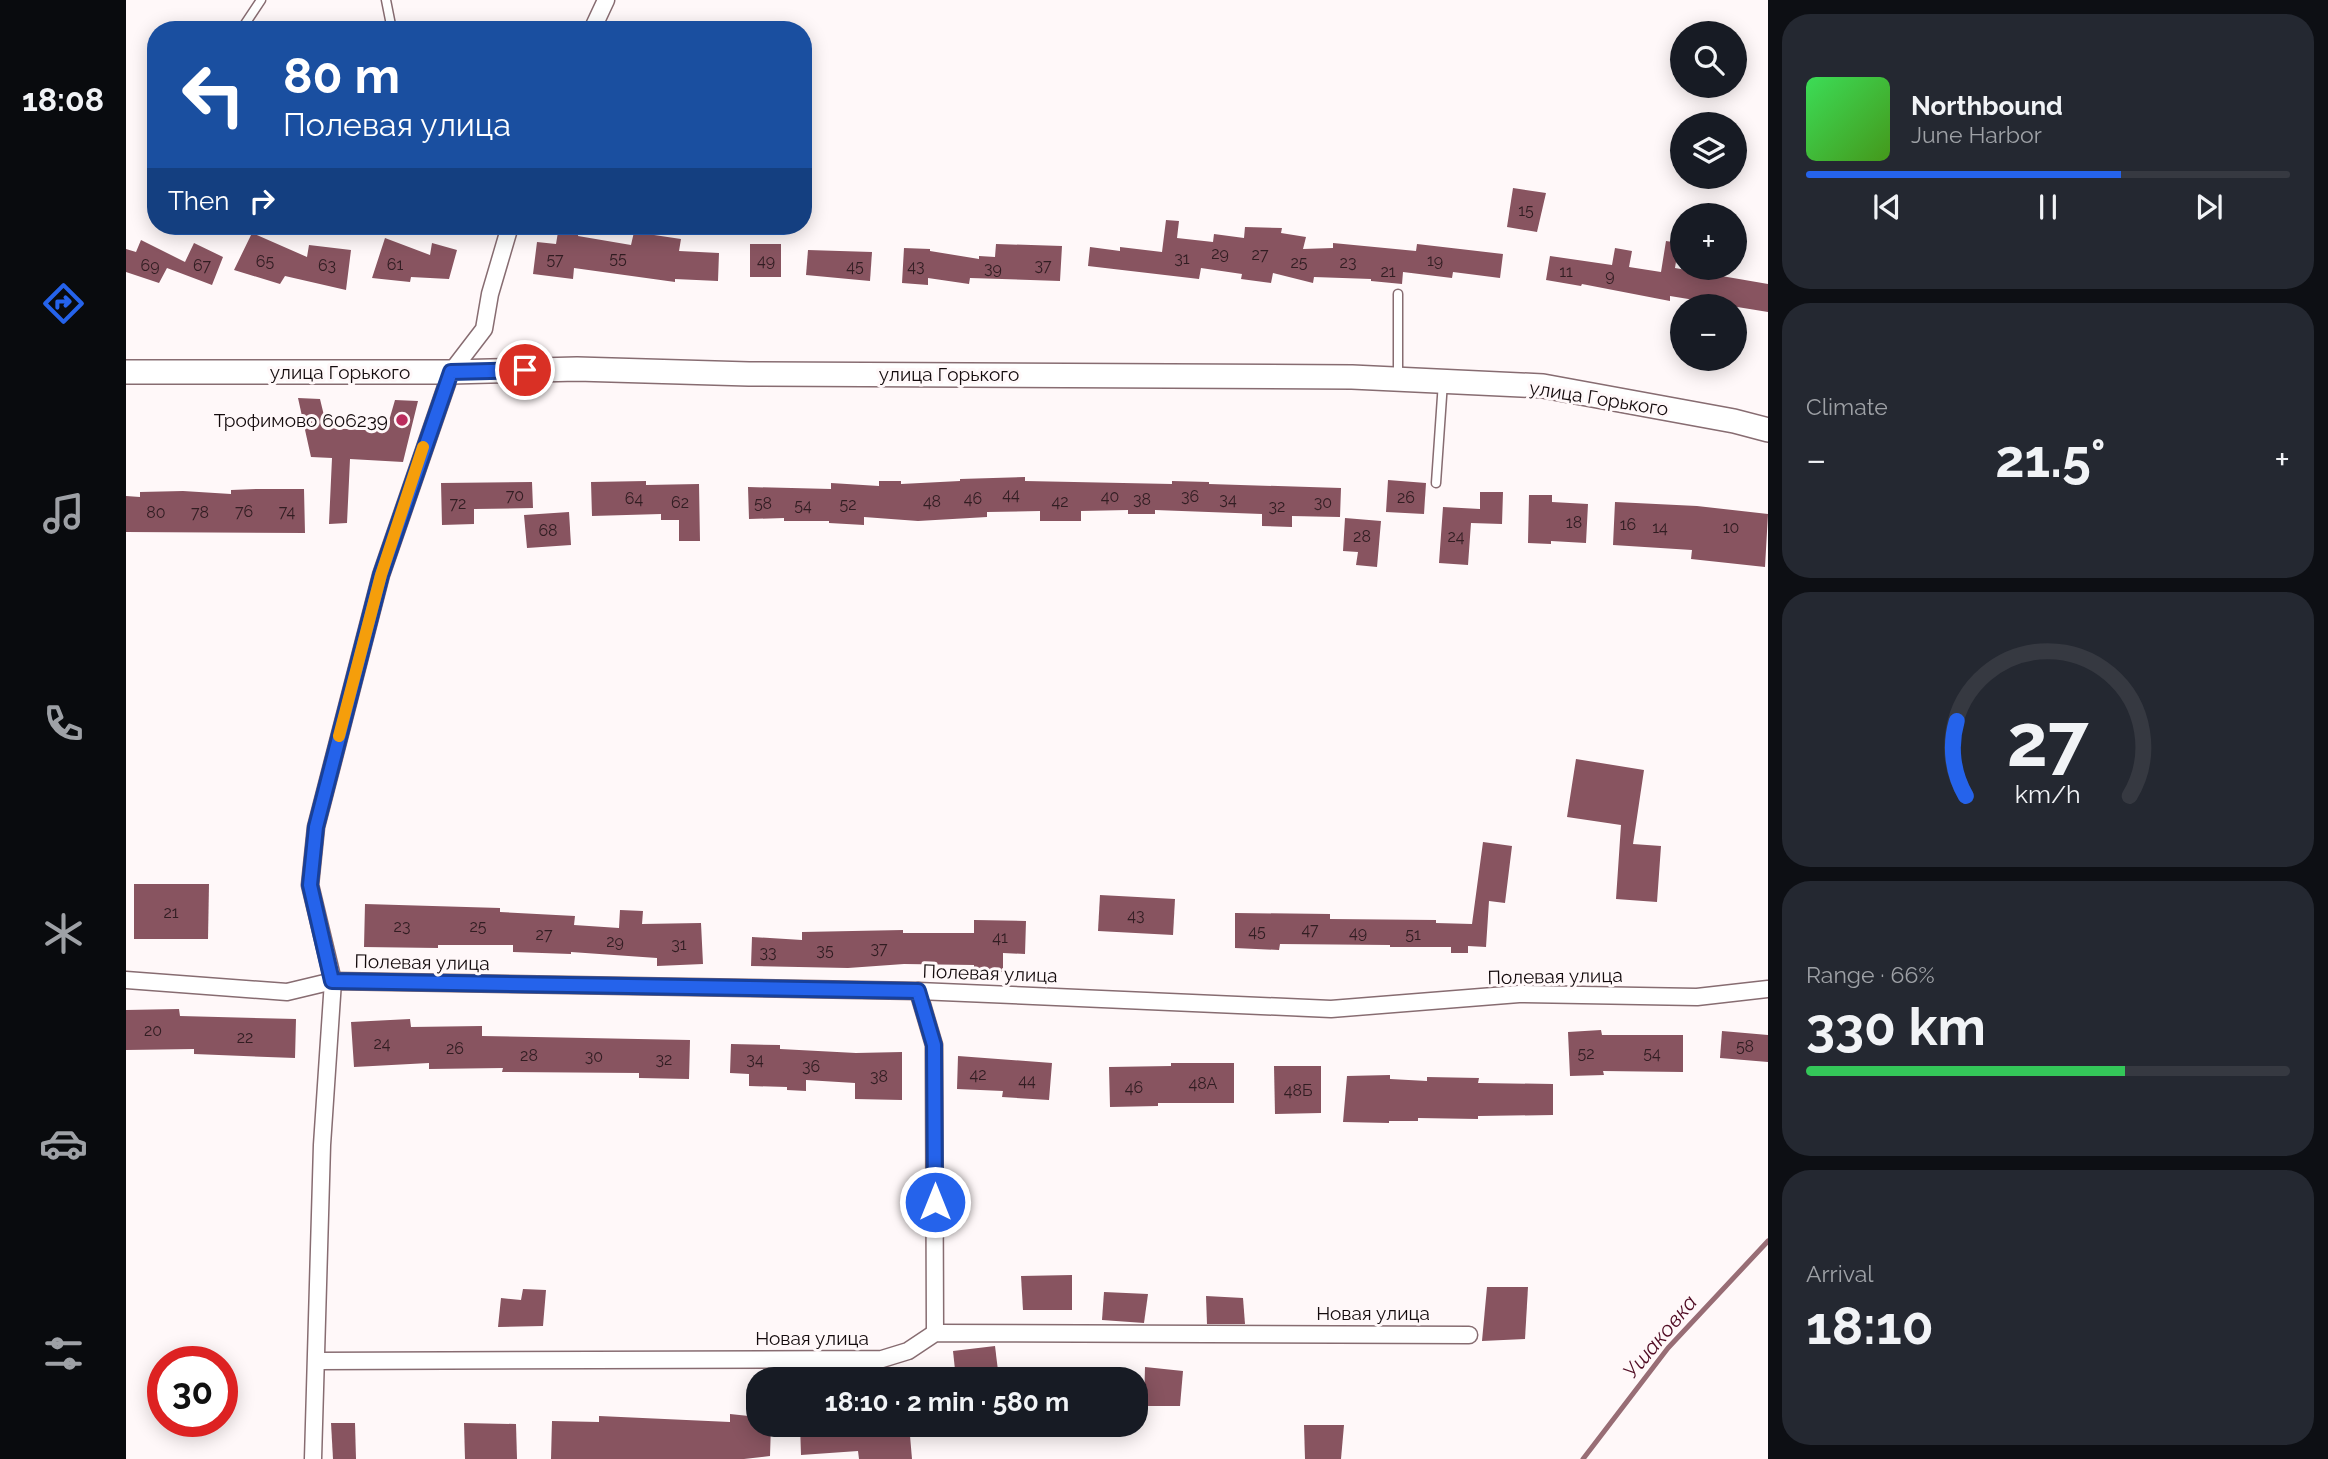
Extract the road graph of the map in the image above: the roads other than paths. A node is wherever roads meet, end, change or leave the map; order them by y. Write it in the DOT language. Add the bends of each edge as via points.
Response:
graph roads {
  1 [pos="261,0"];
  2 [pos="386,0"];
  3 [pos="606,0"];
  4 [pos="247,21"];
  5 [pos="390,21"];
  6 [pos="596,21"];
  7 [pos="507,235"];
  8 [pos="1398,293"];
  9 [pos="126,372"];
  10 [pos="451,372"];
  11 [pos="1398,380"];
  12 [pos="1443,382"];
  13 [pos="1768,430"];
  14 [pos="1436,483"];
  15 [pos="126,980"];
  16 [pos="332,981"];
  17 [pos="1768,989"];
  18 [pos="918,991"];
  19 [pos="935,1333"];
  20 [pos="1469,1335"];
  21 [pos="317,1361"];
  22 [pos="313,1459"];
  1 -- 4 [label="lane"];
  2 -- 5 [label="lane"];
  3 -- 6 [label="street"];
  7 -- 10 [label="street" via="484,329"];
  8 -- 11 [label="lane"];
  9 -- 10 [label="main road, улица Горького"];
  10 -- 11 [label="main road, улица Горького" via="577,369"];
  10 -- 16 [label="street" via="381,575 316,827 310,885"];
  11 -- 12 [label="main road, улица Горького"];
  12 -- 13 [label="main road, улица Горького" via="1543,386"];
  12 -- 14 [label="lane"];
  15 -- 16 [label="street, Полевая улица" via="287,992"];
  16 -- 18 [label="street, Полевая улица"];
  16 -- 21 [label="street" via="322,1145"];
  17 -- 18 [label="street, Полевая улица" via="1697,997 1519,994 1331,1009"];
  18 -- 19 [label="street" via="934,1045"];
  19 -- 20 [label="street, Новая улица"];
  19 -- 21 [label="street, Новая улица" via="908,1351 882,1359"];
  21 -- 22 [label="street"];
}
